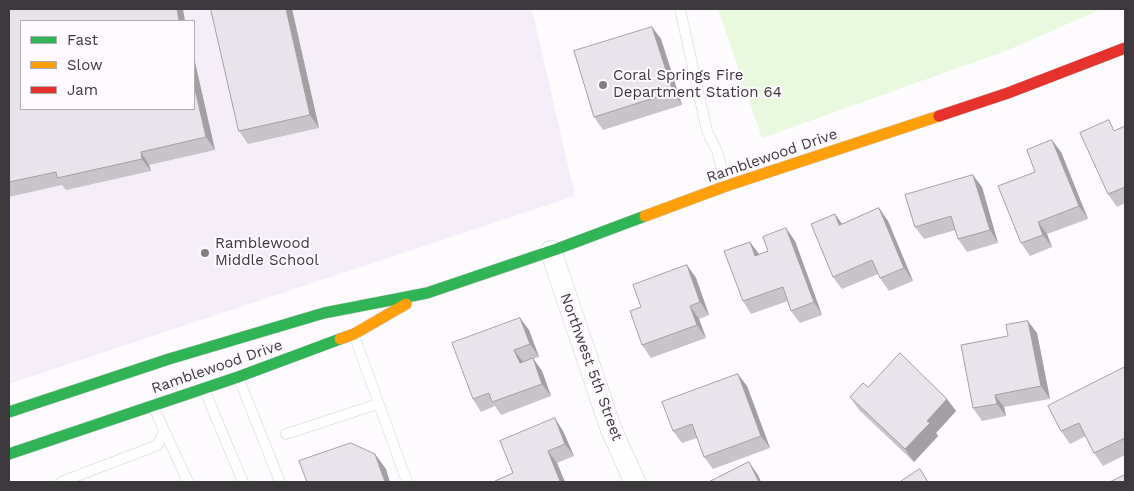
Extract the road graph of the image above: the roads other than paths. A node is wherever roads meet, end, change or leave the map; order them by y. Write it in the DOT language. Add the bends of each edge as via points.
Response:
graph roads {
  1 [pos="680,9"];
  2 [pos="1125,48"];
  3 [pos="726,186"];
  4 [pos="551,251"];
  5 [pos="427,293"];
  6 [pos="354,334"];
  7 [pos="238,377"];
  8 [pos="204,388"];
  9 [pos="378,404"];
  10 [pos="153,406"];
  11 [pos="9,412"];
  12 [pos="164,430"];
  13 [pos="286,434"];
  14 [pos="9,454"];
  15 [pos="61,482"];
  16 [pos="188,482"];
  17 [pos="243,482"];
  18 [pos="280,482"];
  19 [pos="407,482"];
  20 [pos="635,482"];
  1 -- 3 [label="lane" via="707,131 717,151"];
  2 -- 3 [label="street, Ramblewood Drive" via="1008,93"];
  3 -- 4 [label="street, Ramblewood Drive"];
  4 -- 5 [label="street, Ramblewood Drive"];
  4 -- 20 [label="street, Northwest 5th Street" via="611,429"];
  5 -- 6 [label="street, Ramblewood Drive"];
  5 -- 11 [label="street, Ramblewood Drive" via="324,313 169,359"];
  6 -- 7 [label="street, Ramblewood Drive"];
  6 -- 9 [label="lane"];
  7 -- 8 [label="street, Ramblewood Drive"];
  7 -- 18 [label="lane"];
  8 -- 10 [label="street, Ramblewood Drive"];
  8 -- 17 [label="lane"];
  9 -- 13 [label="lane"];
  9 -- 19 [label="lane"];
  10 -- 12 [label="lane"];
  10 -- 14 [label="street, Ramblewood Drive"];
  12 -- 15 [label="lane" via="158,445"];
  12 -- 16 [label="lane"];
}
